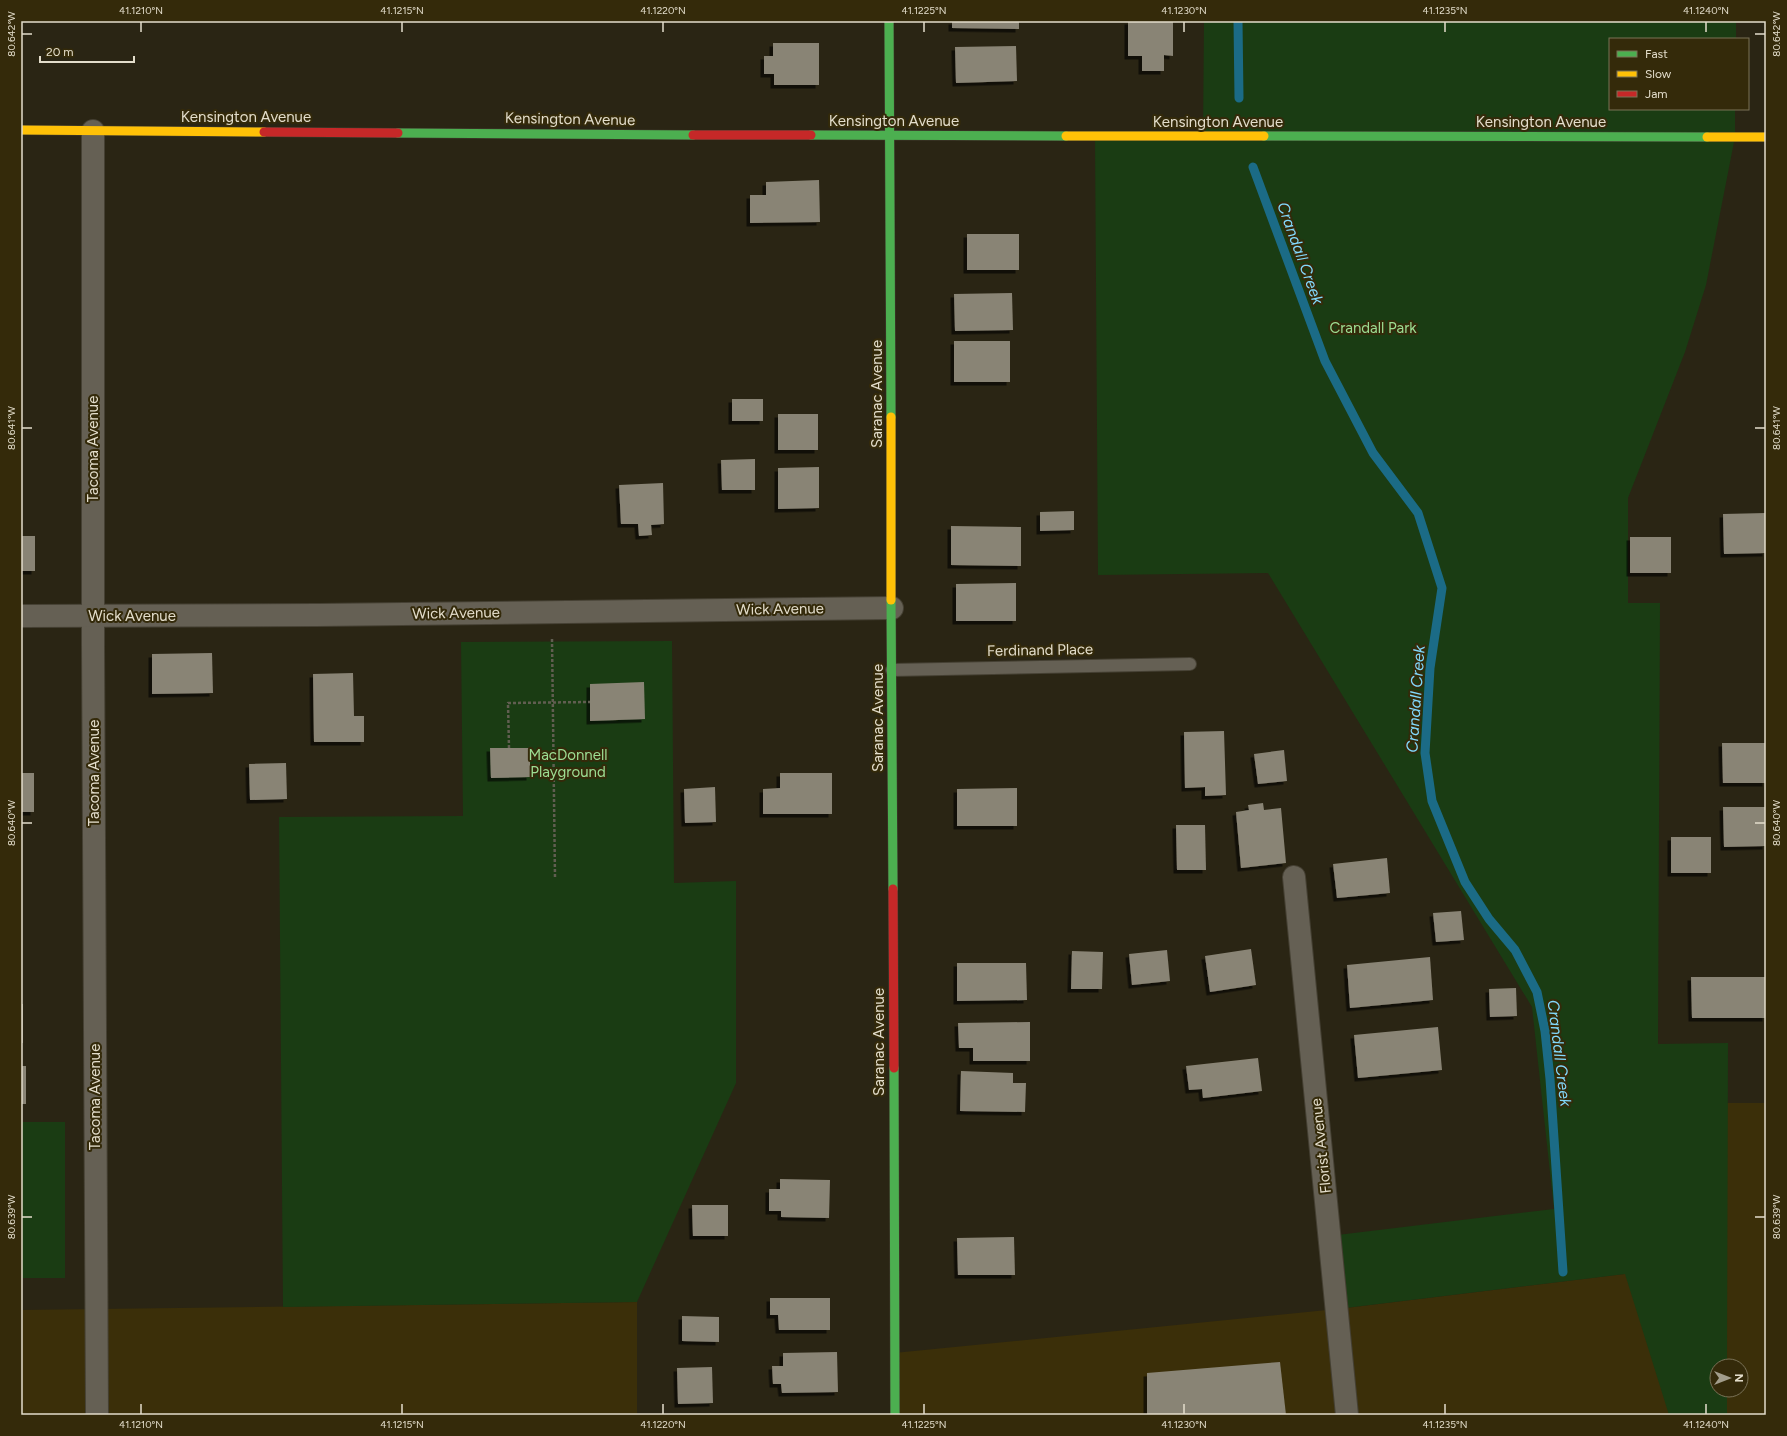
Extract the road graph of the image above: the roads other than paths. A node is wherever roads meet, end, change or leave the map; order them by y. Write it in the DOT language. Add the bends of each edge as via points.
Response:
graph roads {
  1 [pos="889,21"];
  2 [pos="21,130"];
  3 [pos="93,131"];
  4 [pos="889,136"];
  5 [pos="1766,137"];
  6 [pos="892,608"];
  7 [pos="21,616"];
  8 [pos="93,616"];
  9 [pos="1190,664"];
  10 [pos="892,670"];
  11 [pos="1294,877"];
  12 [pos="97,1415"];
  13 [pos="895,1415"];
  14 [pos="1347,1415"];
  1 -- 4 [label="street, Saranac Avenue"];
  2 -- 3 [label="street, Kensington Avenue"];
  3 -- 4 [label="street, Kensington Avenue"];
  3 -- 8 [label="street, Tacoma Avenue"];
  4 -- 5 [label="street, Kensington Avenue"];
  4 -- 6 [label="street, Saranac Avenue"];
  6 -- 8 [label="street, Wick Avenue"];
  6 -- 10 [label="street, Saranac Avenue"];
  7 -- 8 [label="street, Wick Avenue"];
  8 -- 12 [label="street, Tacoma Avenue"];
  9 -- 10 [label="lane, Ferdinand Place"];
  10 -- 13 [label="street, Saranac Avenue"];
  11 -- 14 [label="street, Florist Avenue"];
}
